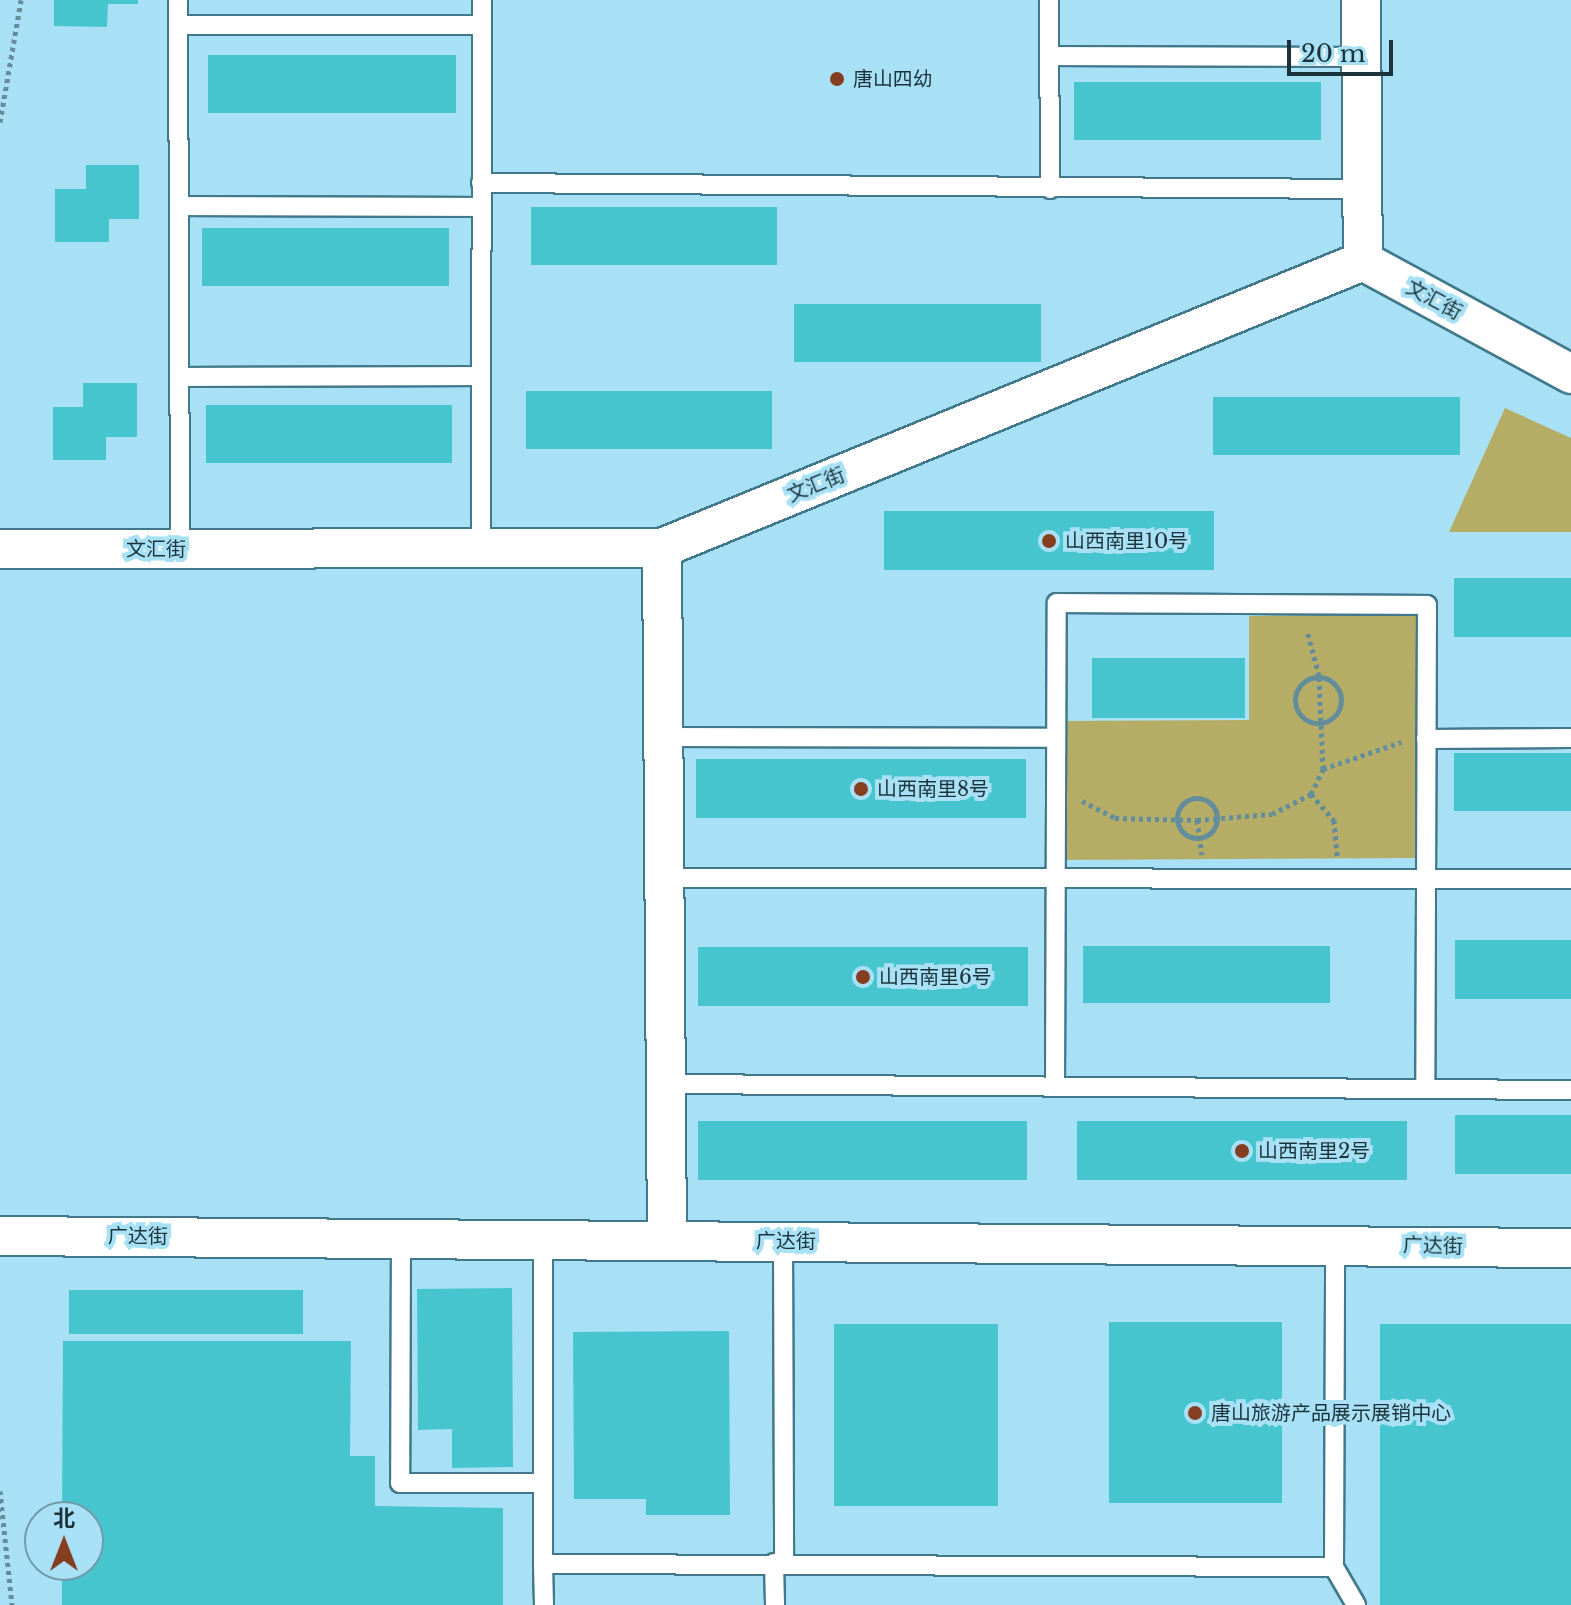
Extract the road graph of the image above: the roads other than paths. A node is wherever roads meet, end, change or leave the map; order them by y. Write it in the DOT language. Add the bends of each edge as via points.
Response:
graph roads {
  1 [pos="178,0"];
  2 [pos="482,0"];
  3 [pos="1049,0"];
  4 [pos="1361,0"];
  5 [pos="178,25"];
  6 [pos="482,25"];
  7 [pos="1050,56"];
  8 [pos="1362,57"];
  9 [pos="481,183"];
  10 [pos="1050,189"];
  11 [pos="1361,189"];
  12 [pos="179,206"];
  13 [pos="481,207"];
  14 [pos="1363,261"];
  15 [pos="1571,374"];
  16 [pos="481,376"];
  17 [pos="179,377"];
  18 [pos="481,548"];
  19 [pos="662,548"];
  20 [pos="0,549"];
  21 [pos="180,549"];
  22 [pos="663,737"];
  23 [pos="1056,738"];
  24 [pos="1422,738"];
  25 [pos="1571,738"];
  26 [pos="665,878"];
  27 [pos="1056,878"];
  28 [pos="1426,879"];
  29 [pos="1571,879"];
  30 [pos="667,1084"];
  31 [pos="1055,1087"];
  32 [pos="1425,1089"];
  33 [pos="1571,1090"];
  34 [pos="0,1236"];
  35 [pos="401,1238"];
  36 [pos="543,1239"];
  37 [pos="667,1240"];
  38 [pos="783,1241"];
  39 [pos="1335,1245"];
  40 [pos="1571,1248"];
  41 [pos="543,1483"];
  42 [pos="779,1563"];
  43 [pos="543,1564"];
  44 [pos="1334,1567"];
  45 [pos="544,1605"];
  46 [pos="775,1605"];
  47 [pos="1356,1605"];
  1 -- 5 [label="lane"];
  2 -- 6 [label="lane"];
  3 -- 7 [label="lane"];
  4 -- 8 [label="street"];
  5 -- 6 [label="lane"];
  5 -- 12 [label="lane"];
  6 -- 9 [label="lane"];
  7 -- 8 [label="lane"];
  7 -- 10 [label="lane"];
  8 -- 11 [label="street"];
  9 -- 10 [label="lane"];
  9 -- 13 [label="lane"];
  10 -- 11 [label="lane"];
  11 -- 14 [label="street"];
  12 -- 13 [label="lane"];
  12 -- 17 [label="lane"];
  13 -- 16 [label="lane"];
  14 -- 15 [label="street, 文汇街"];
  14 -- 19 [label="street, 文汇街"];
  16 -- 17 [label="lane"];
  16 -- 18 [label="lane"];
  17 -- 21 [label="lane"];
  18 -- 19 [label="street, 文汇街"];
  18 -- 21 [label="street, 文汇街"];
  19 -- 22 [label="street"];
  20 -- 21 [label="street, 文汇街"];
  22 -- 23 [label="lane"];
  22 -- 26 [label="street"];
  23 -- 24 [label="lane" via="1057,603 1427,605"];
  23 -- 27 [label="lane"];
  24 -- 25 [label="lane"];
  24 -- 28 [label="lane"];
  26 -- 27 [label="lane"];
  26 -- 30 [label="street"];
  27 -- 28 [label="lane"];
  27 -- 31 [label="lane"];
  28 -- 29 [label="lane"];
  28 -- 32 [label="lane"];
  30 -- 31 [label="lane"];
  30 -- 37 [label="street"];
  31 -- 32 [label="lane"];
  32 -- 33 [label="lane"];
  34 -- 35 [label="street, 广达街"];
  35 -- 36 [label="street, 广达街"];
  35 -- 41 [label="lane" via="400,1483"];
  36 -- 37 [label="street, 广达街"];
  36 -- 41 [label="lane"];
  37 -- 38 [label="street, 广达街"];
  38 -- 39 [label="street, 广达街"];
  38 -- 42 [label="lane"];
  39 -- 40 [label="street, 广达街"];
  39 -- 44 [label="lane"];
  41 -- 43 [label="lane"];
  42 -- 43 [label="lane"];
  42 -- 44 [label="lane"];
  42 -- 46 [label="lane"];
  43 -- 45 [label="lane"];
  44 -- 47 [label="lane"];
}
